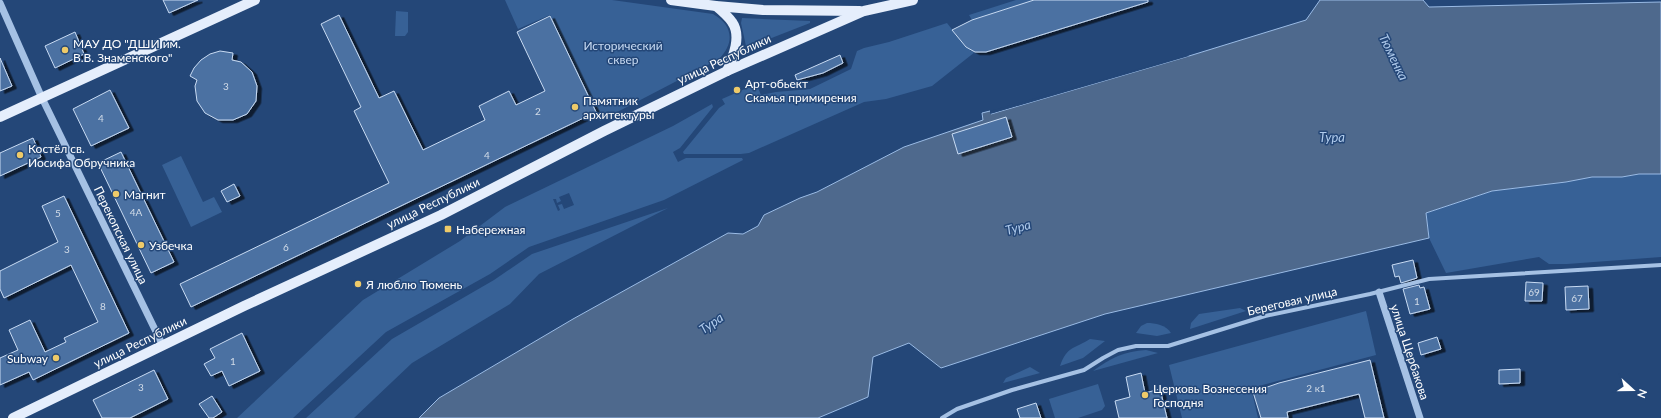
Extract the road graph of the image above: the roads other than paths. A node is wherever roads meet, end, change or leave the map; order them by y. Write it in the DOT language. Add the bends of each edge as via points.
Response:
graph roads {
  1 [pos="255,0"];
  2 [pos="671,0"];
  3 [pos="914,0"];
  4 [pos="0,3"];
  5 [pos="716,6"];
  6 [pos="864,11"];
  7 [pos="727,71"];
  8 [pos="42,98"];
  9 [pos="0,118"];
  10 [pos="1661,265"];
  11 [pos="1380,292"];
  12 [pos="163,346"];
  13 [pos="13,418"];
  14 [pos="942,418"];
  15 [pos="1420,418"];
  1 -- 8 [label="main road"];
  2 -- 5 [label="main road"];
  3 -- 6 [label="main road"];
  4 -- 8 [label="street, Перекопская улица"];
  5 -- 6 [label="main road" via="763,10"];
  5 -- 7 [label="main road" via="733,23 736,35 736,46"];
  6 -- 7 [label="main road, улица Республики"];
  7 -- 12 [label="main road, улица Республики" via="442,215"];
  8 -- 9 [label="main road"];
  8 -- 12 [label="street, Перекопская улица"];
  10 -- 11 [label="street, Береговая улица" via="1429,279"];
  11 -- 14 [label="street, Береговая улица" via="1265,316 1168,346 1136,346 1118,350 1084,370 1012,390 957,409"];
  11 -- 15 [label="street, улица Щербакова"];
  12 -- 13 [label="main road, улица Республики"];
}
